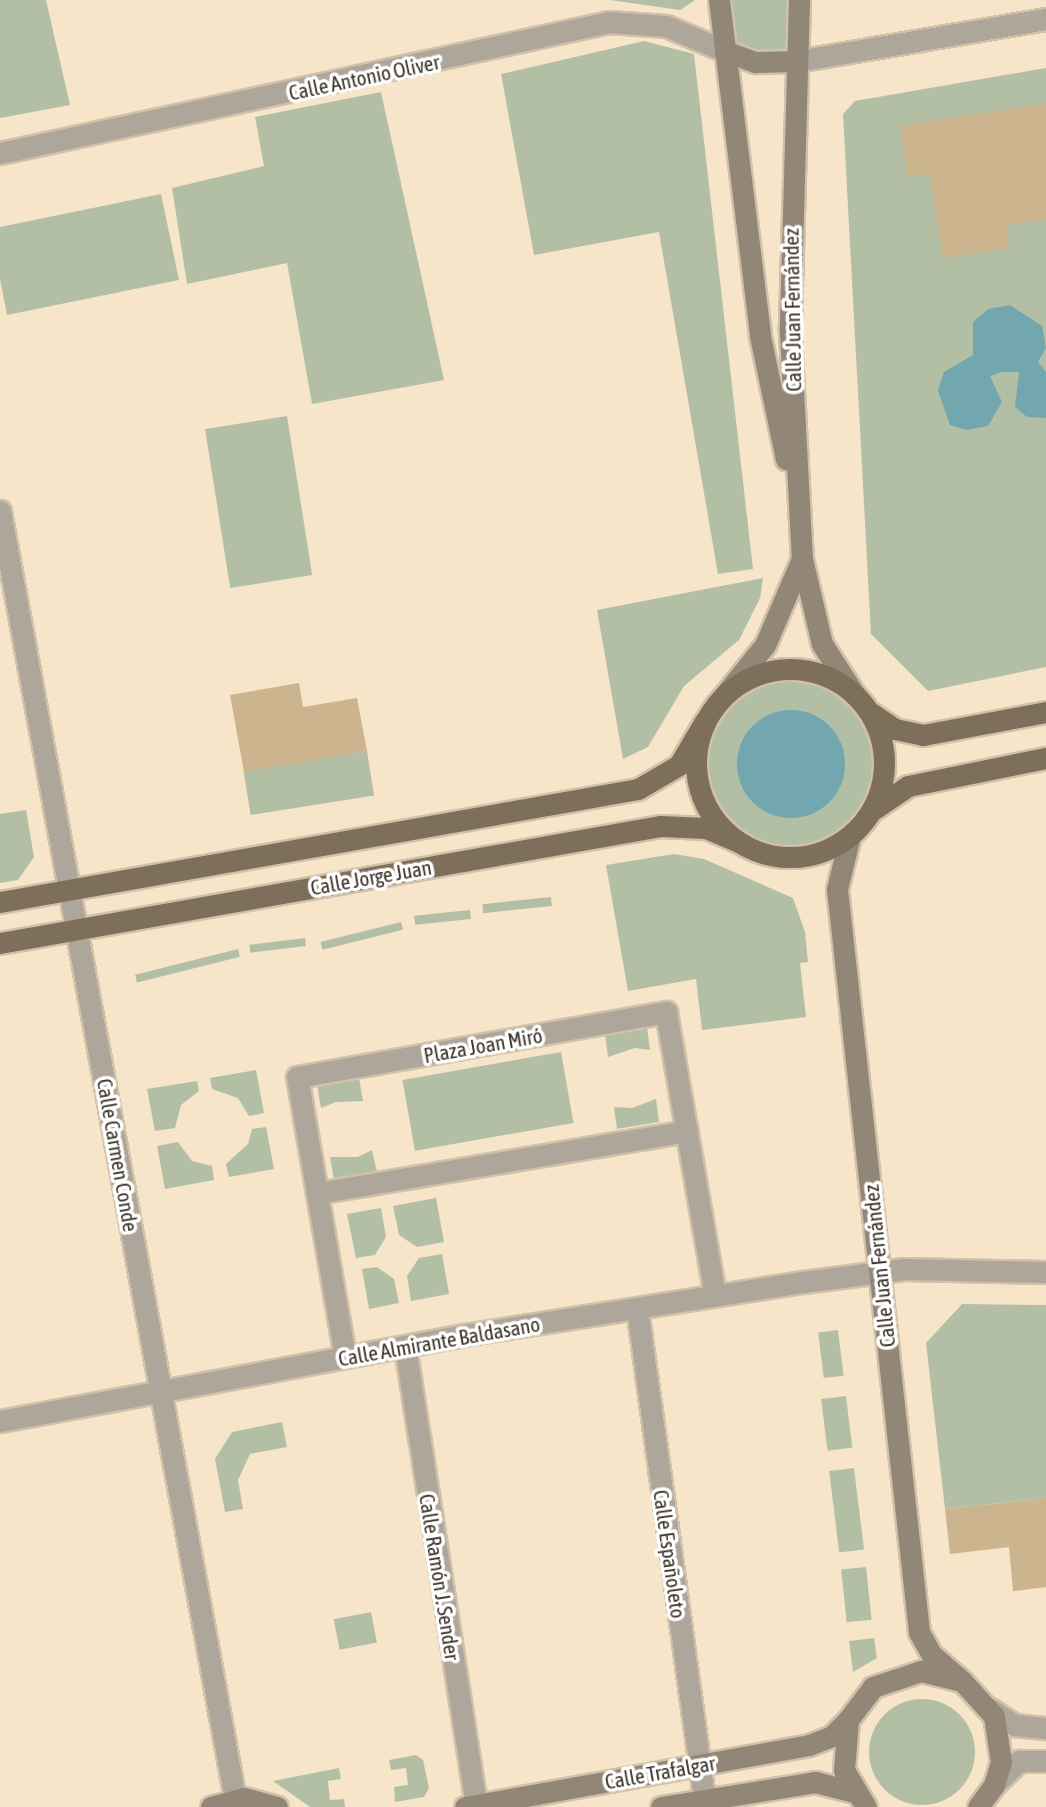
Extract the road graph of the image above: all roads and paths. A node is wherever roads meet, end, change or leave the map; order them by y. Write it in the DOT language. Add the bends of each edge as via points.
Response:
graph roads {
  1 [pos="719,0"];
  2 [pos="799,0"];
  3 [pos="1046,19"];
  4 [pos="724,51"];
  5 [pos="797,61"];
  6 [pos="0,153"];
  7 [pos="0,511"];
  8 [pos="800,523"];
  9 [pos="802,559"];
  10 [pos="722,698"];
  11 [pos="860,701"];
  12 [pos="1046,712"];
  13 [pos="705,721"];
  14 [pos="1046,758"];
  15 [pos="868,816"];
  16 [pos="850,836"];
  17 [pos="739,842"];
  18 [pos="70,890"];
  19 [pos="0,902"];
  20 [pos="78,929"];
  21 [pos="0,943"];
  22 [pos="687,1131"];
  23 [pos="317,1193"];
  24 [pos="879,1271"];
  25 [pos="1046,1272"];
  26 [pos="715,1295"];
  27 [pos="638,1308"];
  28 [pos="405,1346"];
  29 [pos="345,1357"];
  30 [pos="160,1391"];
  31 [pos="0,1421"];
  32 [pos="962,1681"];
  33 [pos="990,1709"];
  34 [pos="848,1720"];
  35 [pos="1046,1728"];
  36 [pos="1046,1761"];
  37 [pos="698,1765"];
  38 [pos="994,1785"];
  39 [pos="235,1798"];
  40 [pos="704,1799"];
  41 [pos="860,1800"];
  42 [pos="473,1806"];
  43 [pos="211,1807"];
  44 [pos="277,1807"];
  45 [pos="661,1807"];
  46 [pos="978,1807"];
  1 -- 4 [label="main road"];
  2 -- 5 [label="main road, Calle Juan Fernández"];
  3 -- 5 [label="street"];
  4 -- 5 [label="main road" via="756,62"];
  4 -- 6 [label="street, Calle Antonio Oliver" via="667,26 609,22"];
  4 -- 8 [label="main road" via="760,336"];
  5 -- 8 [label="main road, Calle Juan Fernández" via="790,332"];
  7 -- 18 [label="street, Calle Carmen Conde"];
  8 -- 9 [label="main road, Calle Juan Fernández"];
  9 -- 10 [label="main road, Calle Juan Fernández" via="765,645"];
  9 -- 11 [label="main road, Calle Juan Fernández" via="822,644"];
  10 -- 11 [label="main road" via="751,677 786,669 821,674"];
  10 -- 13 [label="main road"];
  11 -- 12 [label="main road" via="895,729 923,735"];
  11 -- 15 [label="main road" via="884,760 881,788"];
  13 -- 17 [label="main road" via="695,756 700,792 712,817"];
  13 -- 18 [label="main road, Calle Jorge Juan" via="679,765 638,789"];
  14 -- 15 [label="main road" via="908,786"];
  15 -- 16 [label="main road"];
  16 -- 17 [label="main road" via="804,856 770,855"];
  16 -- 24 [label="main road, Calle Juan Fernández" via="837,889"];
  17 -- 20 [label="main road, Calle Jorge Juan" via="706,828 660,826"];
  18 -- 19 [label="main road, Calle Jorge Juan"];
  18 -- 20 [label="street, Calle Carmen Conde"];
  20 -- 21 [label="main road, Calle Jorge Juan"];
  20 -- 30 [label="street, Calle Carmen Conde"];
  22 -- 23 [label="street"];
  22 -- 23 [label="street, Plaza Joan Miró" via="666,1013 297,1077"];
  22 -- 26 [label="street, Plaza Joan Miró"];
  23 -- 29 [label="street, Plaza Joan Miró"];
  24 -- 25 [label="street, Calle Almirante Baldasano"];
  24 -- 26 [label="street, Calle Almirante Baldasano"];
  24 -- 32 [label="main road, Calle Juan Fernández" via="919,1632 936,1660"];
  26 -- 27 [label="street, Calle Almirante Baldasano"];
  27 -- 28 [label="street, Calle Almirante Baldasano"];
  27 -- 37 [label="street, Calle Españoleto"];
  28 -- 29 [label="street, Calle Almirante Baldasano"];
  28 -- 42 [label="street, Calle Ramón J. Sender"];
  29 -- 30 [label="street, Calle Almirante Baldasano"];
  30 -- 31 [label="street, Calle Almirante Baldasano"];
  30 -- 39 [label="street, Calle Carmen Conde"];
  32 -- 33 [label="main road, Calle Juan Fernández"];
  32 -- 34 [label="main road" via="930,1671 896,1675 867,1692"];
  33 -- 35 [label="street" via="1015,1725"];
  33 -- 38 [label="main road" via="1002,1746"];
  34 -- 37 [label="main road, Calle Trafalgar" via="818,1743"];
  34 -- 41 [label="main road" via="843,1762"];
  36 -- 38 [label="street" via="1019,1761"];
  37 -- 40 [label="street, Calle Españoleto"];
  37 -- 42 [label="main road, Calle Trafalgar"];
  38 -- 46 [label="main road"];
  39 -- 43 [label="main road"];
  39 -- 44 [label="main road"];
  40 -- 41 [label="main road, Calle Trafalgar" via="815,1782 837,1783"];
  40 -- 45 [label="main road, Calle Trafalgar"];
}
